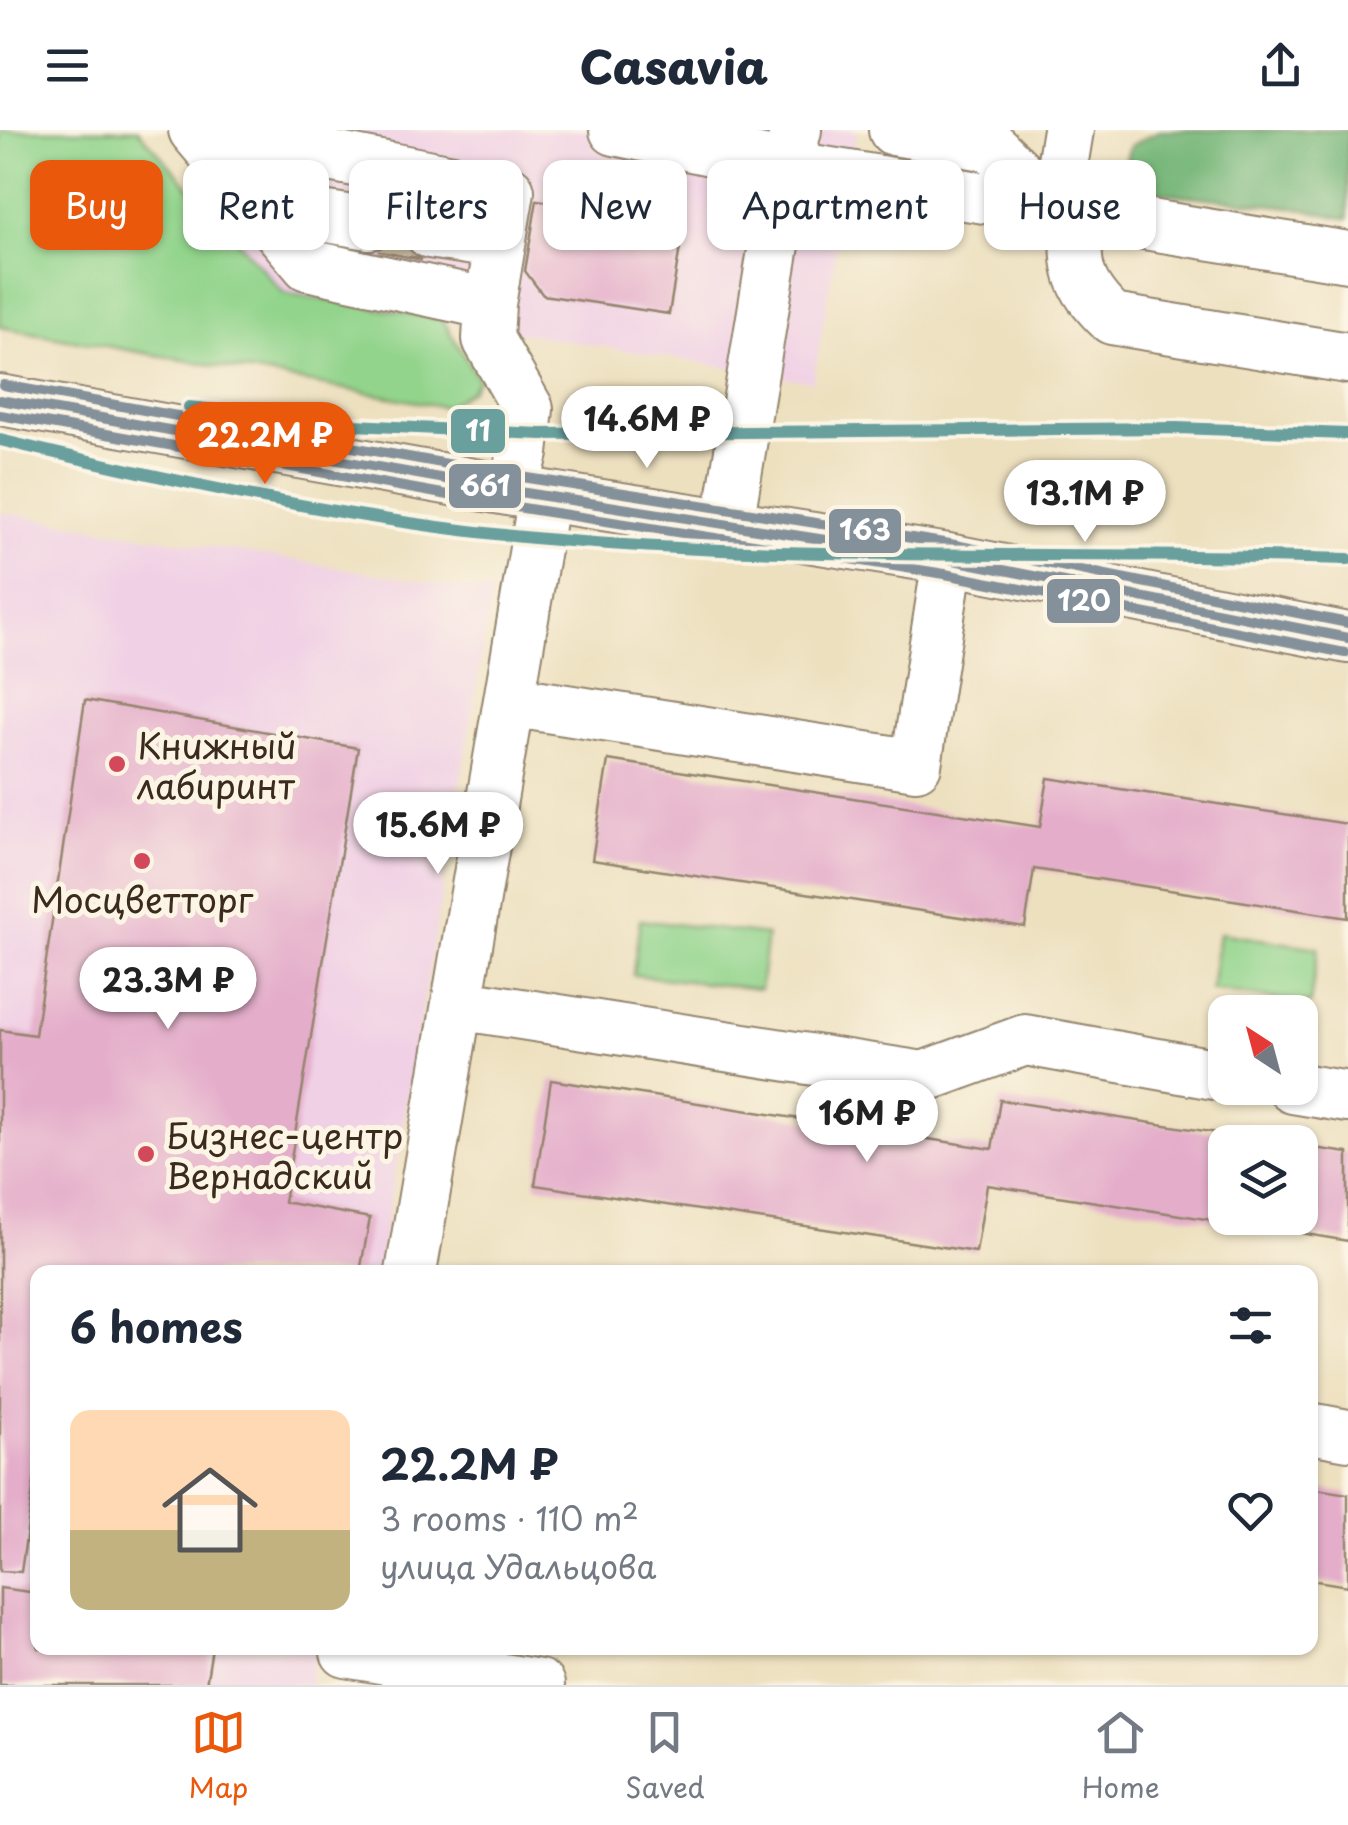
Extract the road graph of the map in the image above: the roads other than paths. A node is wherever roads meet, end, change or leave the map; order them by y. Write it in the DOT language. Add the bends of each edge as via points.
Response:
graph roads {
  1 [pos="195,130"];
  2 [pos="615,130"];
  3 [pos="894,130"];
  4 [pos="1068,130"];
  5 [pos="792,148"];
  6 [pos="221,160"];
  7 [pos="349,160"];
  8 [pos="1007,160"];
  9 [pos="1067,160"];
  10 [pos="984,192"];
  11 [pos="1156,226"];
  12 [pos="296,250"];
  13 [pos="499,250"];
  14 [pos="1073,250"];
  15 [pos="1348,257"];
  16 [pos="490,304"];
  17 [pos="1348,358"];
  18 [pos="0,400"];
  19 [pos="529,493"];
  20 [pos="728,524"];
  21 [pos="948,559"];
  22 [pos="1348,638"];
  23 [pos="509,701"];
  24 [pos="458,1004"];
  25 [pos="1208,1073"];
  26 [pos="1318,1092"];
  27 [pos="1348,1097"];
  28 [pos="413,1265"];
  29 [pos="1318,1429"];
  30 [pos="1348,1434"];
  31 [pos="345,1662"];
  32 [pos="539,1685"];
  1 -- 6 [label="street"];
  1 -- 7 [label="street"];
  2 -- 5 [label="street"];
  3 -- 8 [label="street" via="991,146"];
  4 -- 9 [label="street"];
  5 -- 10 [label="street"];
  5 -- 20 [label="street"];
  11 -- 15 [label="street"];
  12 -- 16 [label="street" via="308,265"];
  13 -- 16 [label="street"];
  14 -- 17 [label="street" via="1094,302 1112,319"];
  16 -- 19 [label="street" via="488,339 528,409 523,453"];
  18 -- 19 [label="street"];
  19 -- 20 [label="street"];
  19 -- 23 [label="street"];
  20 -- 21 [label="street"];
  21 -- 22 [label="street"];
  21 -- 23 [label="street" via="916,766"];
  23 -- 24 [label="street"];
  24 -- 25 [label="street" via="924,1077 1025,1040"];
  24 -- 28 [label="street"];
  26 -- 27 [label="street"];
  29 -- 30 [label="street"];
  31 -- 32 [label="street"];
}
